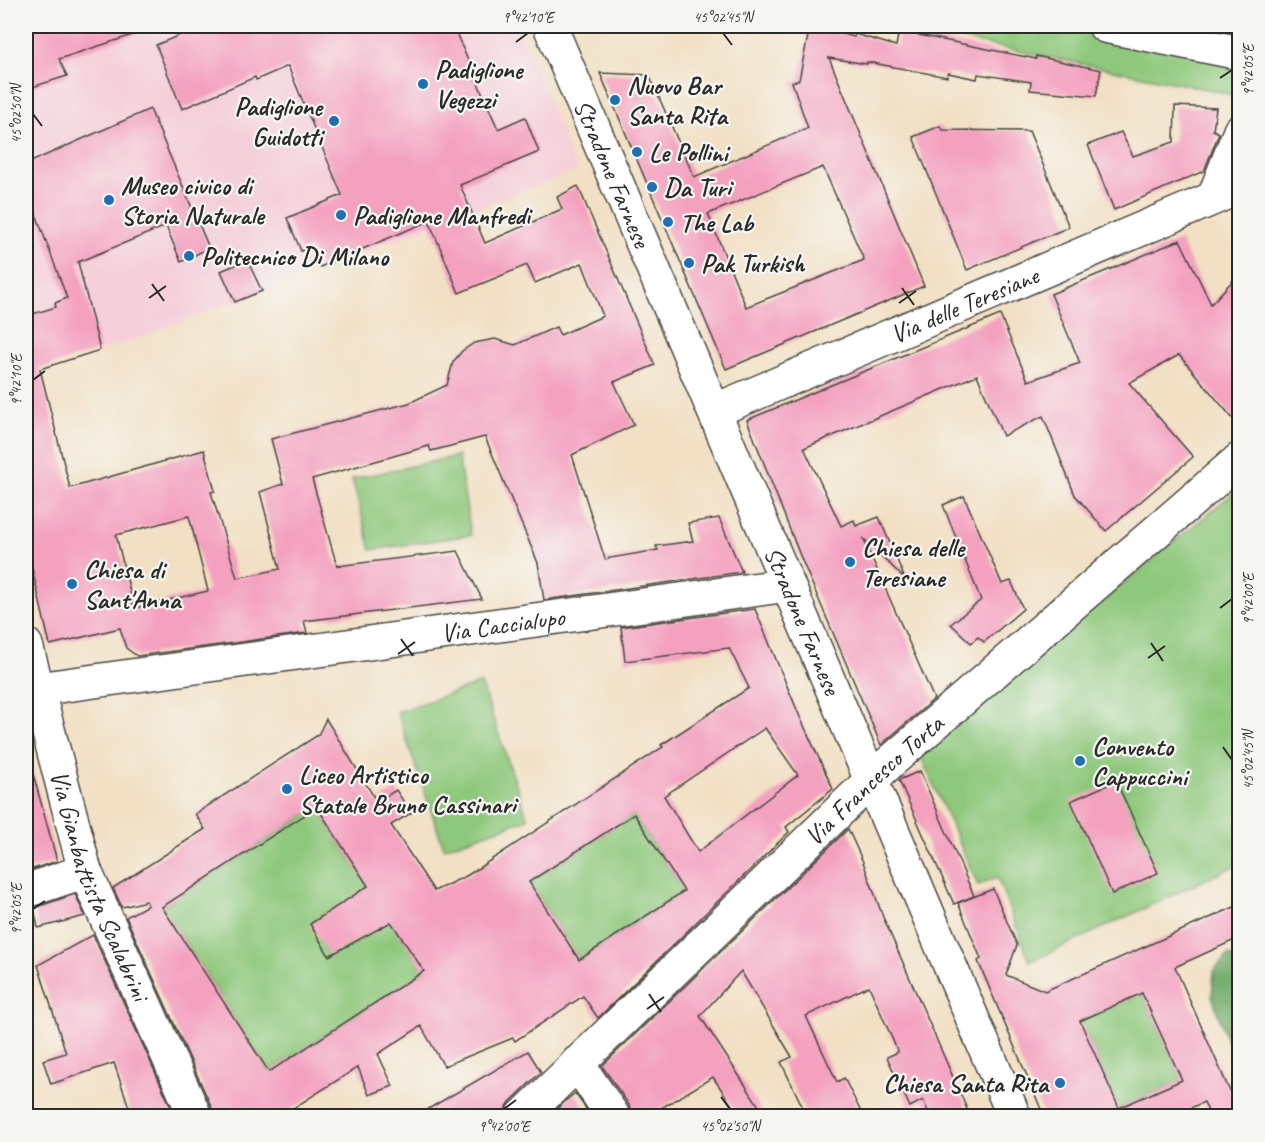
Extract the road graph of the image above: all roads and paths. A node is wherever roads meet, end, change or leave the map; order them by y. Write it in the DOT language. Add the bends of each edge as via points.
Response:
graph roads {
  1 [pos="550,26"];
  2 [pos="1105,26"];
  3 [pos="1174,33"];
  4 [pos="1239,53"];
  5 [pos="1239,131"];
  6 [pos="1227,192"];
  7 [pos="714,411"];
  8 [pos="1239,459"];
  9 [pos="788,585"];
  10 [pos="26,645"];
  11 [pos="38,689"];
  12 [pos="871,780"];
  13 [pos="85,871"];
  14 [pos="26,891"];
  15 [pos="577,1063"];
  16 [pos="195,1116"];
  17 [pos="523,1116"];
  18 [pos="613,1116"];
  19 [pos="1014,1116"];
  1 -- 7 [label="street, Stradone Farnese"];
  2 -- 3 [label="street"];
  3 -- 4 [label="street"];
  5 -- 6 [label="street, Via delle Teresiane"];
  6 -- 7 [label="street, Via delle Teresiane"];
  7 -- 9 [label="street, Stradone Farnese"];
  8 -- 12 [label="street, Via Francesco Torta"];
  9 -- 11 [label="street, Via Caccialupo"];
  9 -- 12 [label="street, Stradone Farnese"];
  10 -- 11 [label="street, Via Gianbattista Scalabrini"];
  11 -- 13 [label="street, Via Gianbattista Scalabrini"];
  12 -- 15 [label="street, Via Francesco Torta"];
  12 -- 19 [label="street, Stradone Farnese"];
  13 -- 14 [label="street"];
  13 -- 16 [label="street, Via Gianbattista Scalabrini"];
  15 -- 17 [label="street, Via Francesco Torta"];
  15 -- 18 [label="street"];
}
